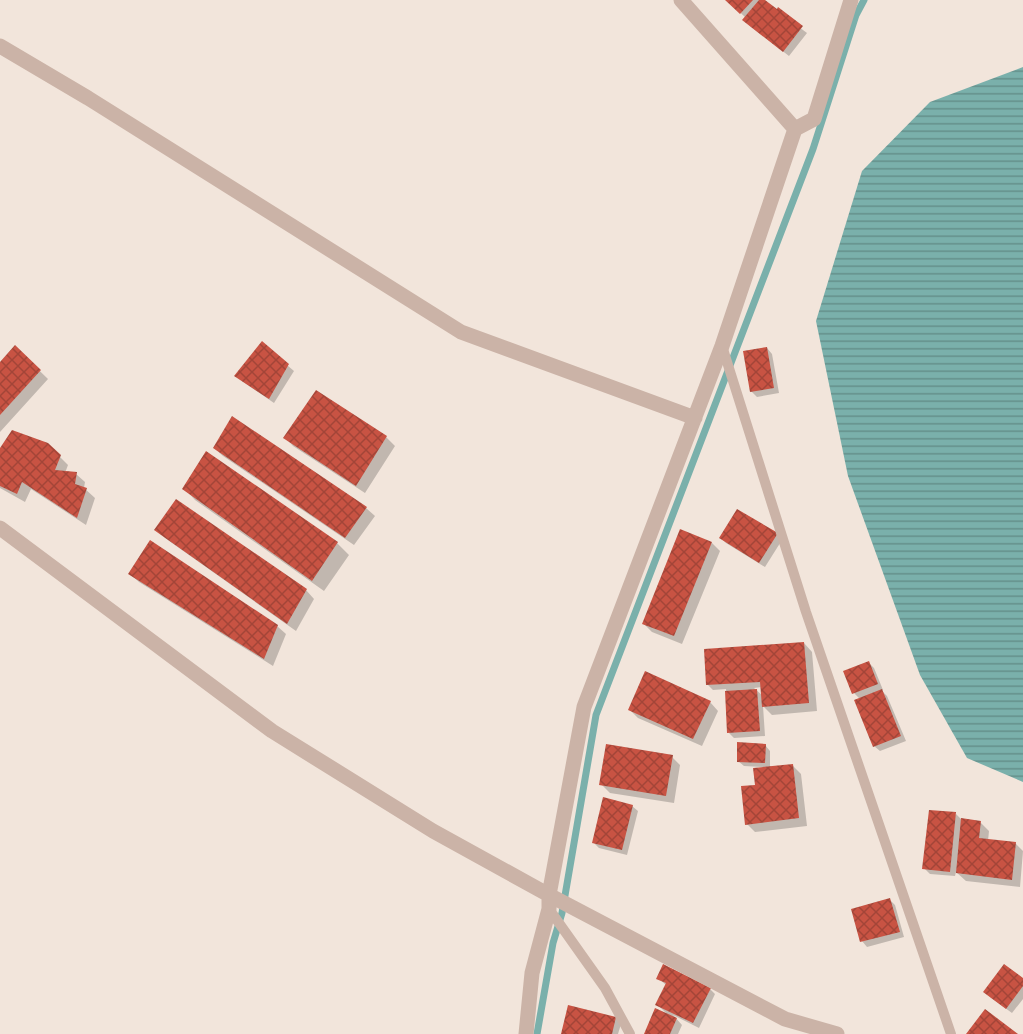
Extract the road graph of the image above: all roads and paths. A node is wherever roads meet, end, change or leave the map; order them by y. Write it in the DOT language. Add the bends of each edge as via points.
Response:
graph roads {
  1 [pos="681,0"];
  2 [pos="851,0"];
  3 [pos="0,46"];
  4 [pos="795,129"];
  5 [pos="722,346"];
  6 [pos="695,418"];
  7 [pos="0,528"];
  8 [pos="549,902"];
  9 [pos="526,1034"];
  10 [pos="630,1034"];
  11 [pos="837,1034"];
  12 [pos="951,1034"];
  1 -- 4 [label="street"];
  2 -- 4 [label="street" via="814,119"];
  3 -- 6 [label="street" via="461,332"];
  4 -- 5 [label="street"];
  5 -- 6 [label="street"];
  5 -- 12 [label="lane" via="806,612"];
  6 -- 8 [label="street" via="584,707"];
  7 -- 8 [label="street" via="272,731"];
  8 -- 9 [label="street" via="532,973"];
  8 -- 10 [label="lane"];
  8 -- 11 [label="street" via="785,1019"];
}
